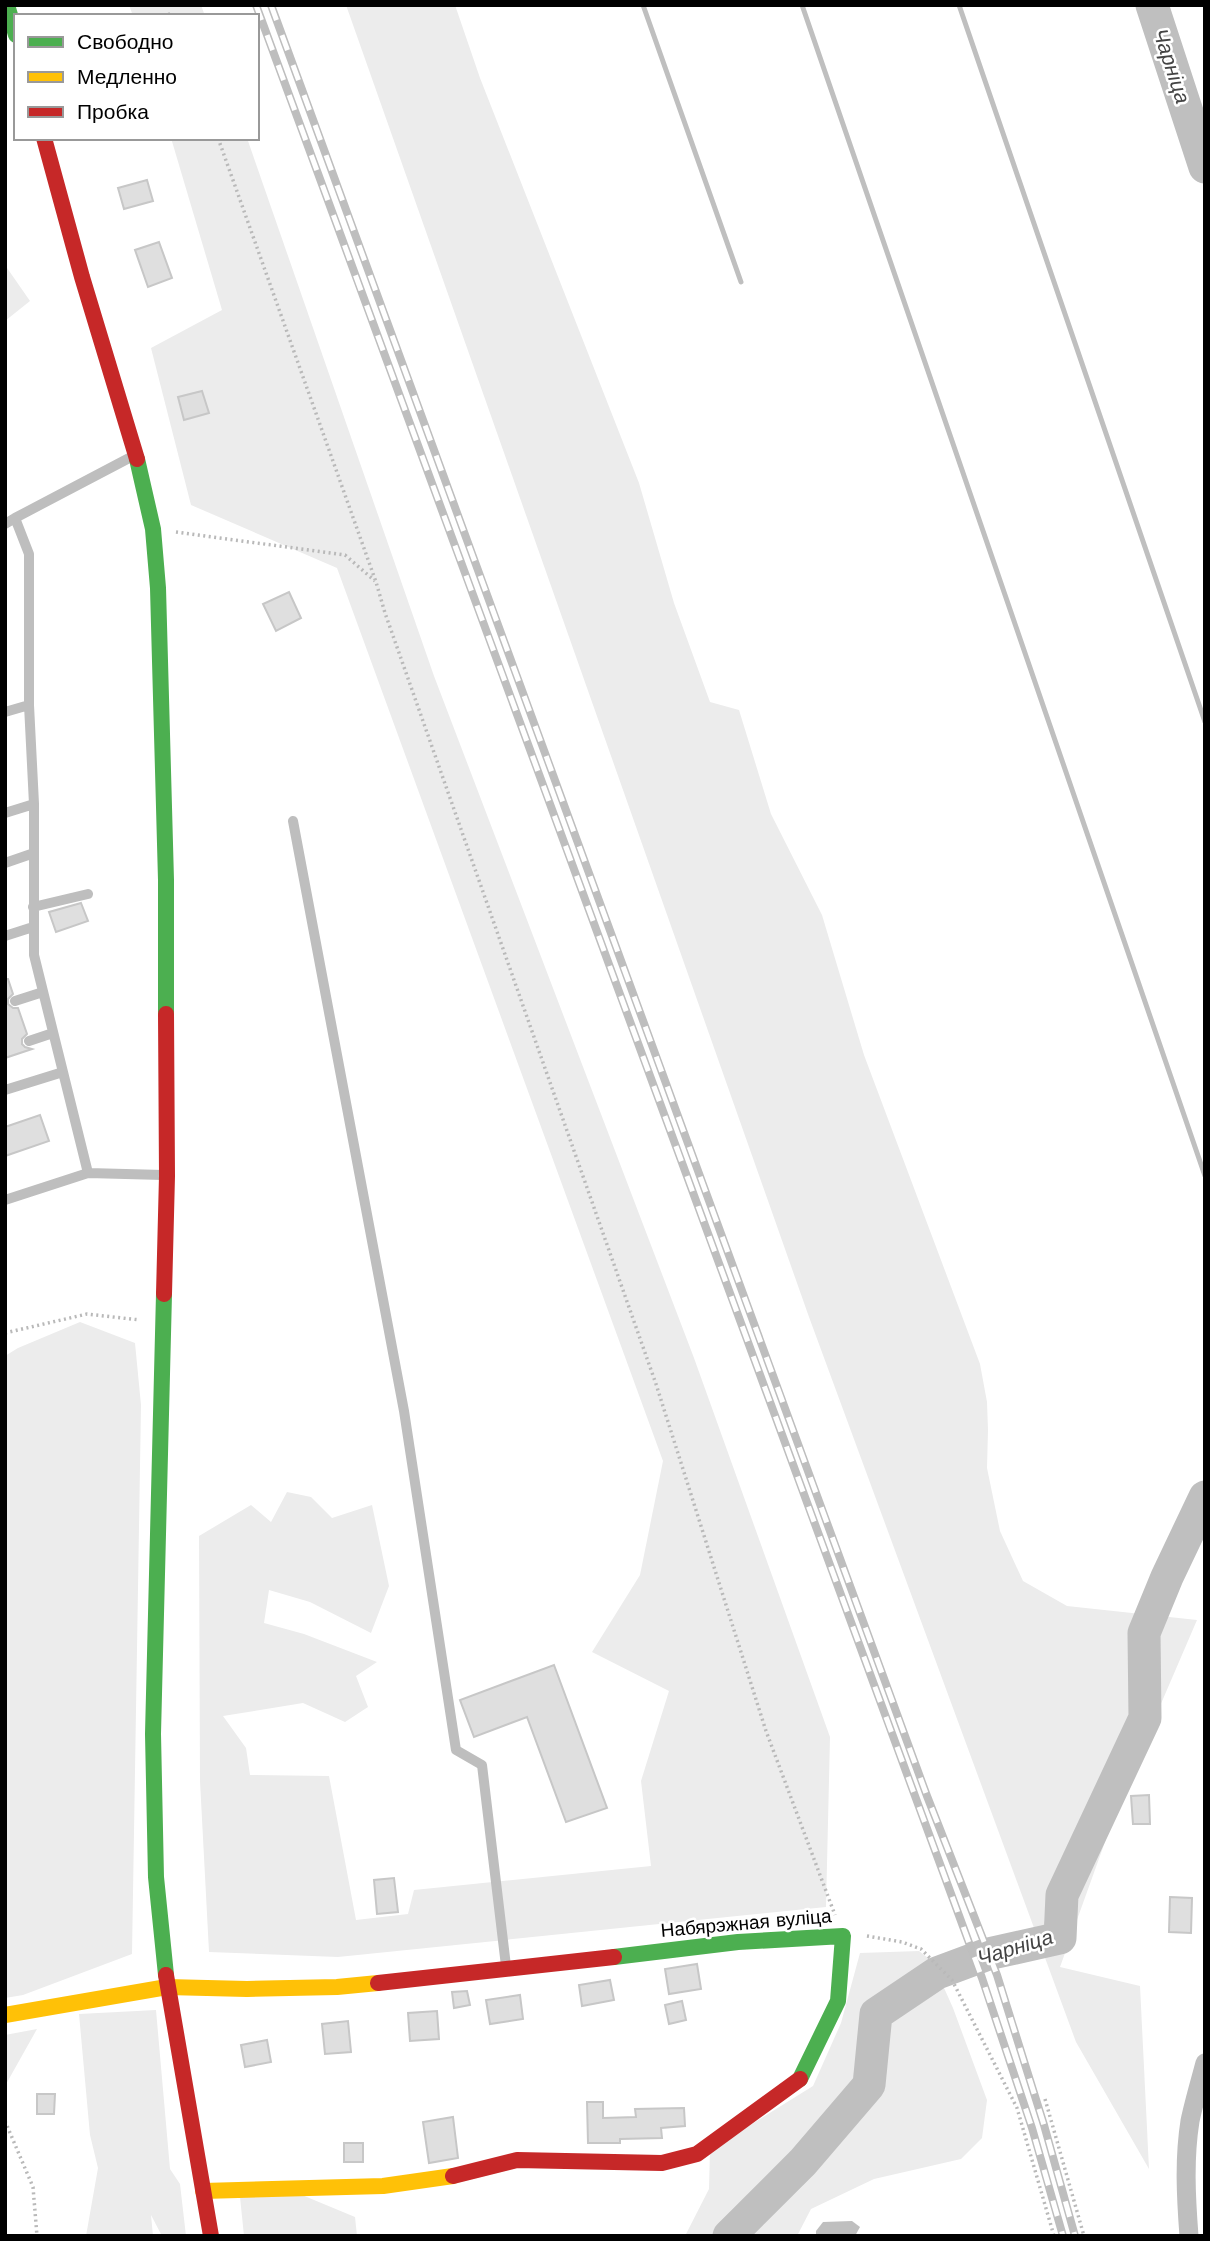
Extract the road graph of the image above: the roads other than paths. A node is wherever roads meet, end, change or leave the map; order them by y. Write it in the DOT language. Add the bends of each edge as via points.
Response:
graph roads {
  1 [pos="7,5"];
  2 [pos="14,28"];
  3 [pos="45,140"];
  4 [pos="136,454"];
  5 [pos="10,521"];
  6 [pos="29,705"];
  7 [pos="5,712"];
  8 [pos="34,804"];
  9 [pos="5,813"];
  10 [pos="293,821"];
  11 [pos="34,853"];
  12 [pos="5,863"];
  13 [pos="88,894"];
  14 [pos="33,907"];
  15 [pos="33,927"];
  16 [pos="5,936"];
  17 [pos="43,992"];
  18 [pos="15,1001"];
  19 [pos="53,1033"];
  20 [pos="29,1041"];
  21 [pos="63,1072"];
  22 [pos="5,1090"];
  23 [pos="88,1173"];
  24 [pos="167,1176"];
  25 [pos="5,1199"];
  26 [pos="507,1970"];
  27 [pos="167,1987"];
  28 [pos="5,2015"];
  29 [pos="1205,2063"];
  30 [pos="204,2191"];
  31 [pos="211,2236"];
  32 [pos="1189,2236"];
  1 -- 2 [label="street"];
  3 -- 4 [label="street"];
  4 -- 5 [label="lane"];
  4 -- 24 [label="street" via="153,529 158,588 166,880"];
  5 -- 6 [label="lane" via="29,554"];
  6 -- 7 [label="lane"];
  6 -- 8 [label="lane"];
  8 -- 9 [label="lane"];
  8 -- 11 [label="lane"];
  10 -- 26 [label="lane" via="404,1411 456,1751 482,1765"];
  11 -- 12 [label="lane"];
  11 -- 14 [label="lane"];
  13 -- 14 [label="lane"];
  14 -- 15 [label="lane"];
  15 -- 16 [label="lane"];
  15 -- 17 [label="lane"];
  17 -- 18 [label="lane"];
  17 -- 19 [label="lane"];
  19 -- 20 [label="lane"];
  19 -- 21 [label="lane"];
  21 -- 22 [label="lane"];
  21 -- 23 [label="lane"];
  23 -- 24 [label="lane"];
  23 -- 25 [label="lane"];
  24 -- 27 [label="street" via="153,1734 156,1877"];
  26 -- 27 [label="street, Набярэжная вуліца" via="337,1987"];
  26 -- 30 [label="street, Набярэжная вуліца" via="738,1942 843,1936 838,2001 799,2081 697,2154 662,2163 517,2160 383,2186"];
  27 -- 28 [label="street, Набярэжная вуліца"];
  27 -- 30 [label="street"];
  29 -- 32 [label="street" via="1187,2150"];
  30 -- 31 [label="street"];
}
